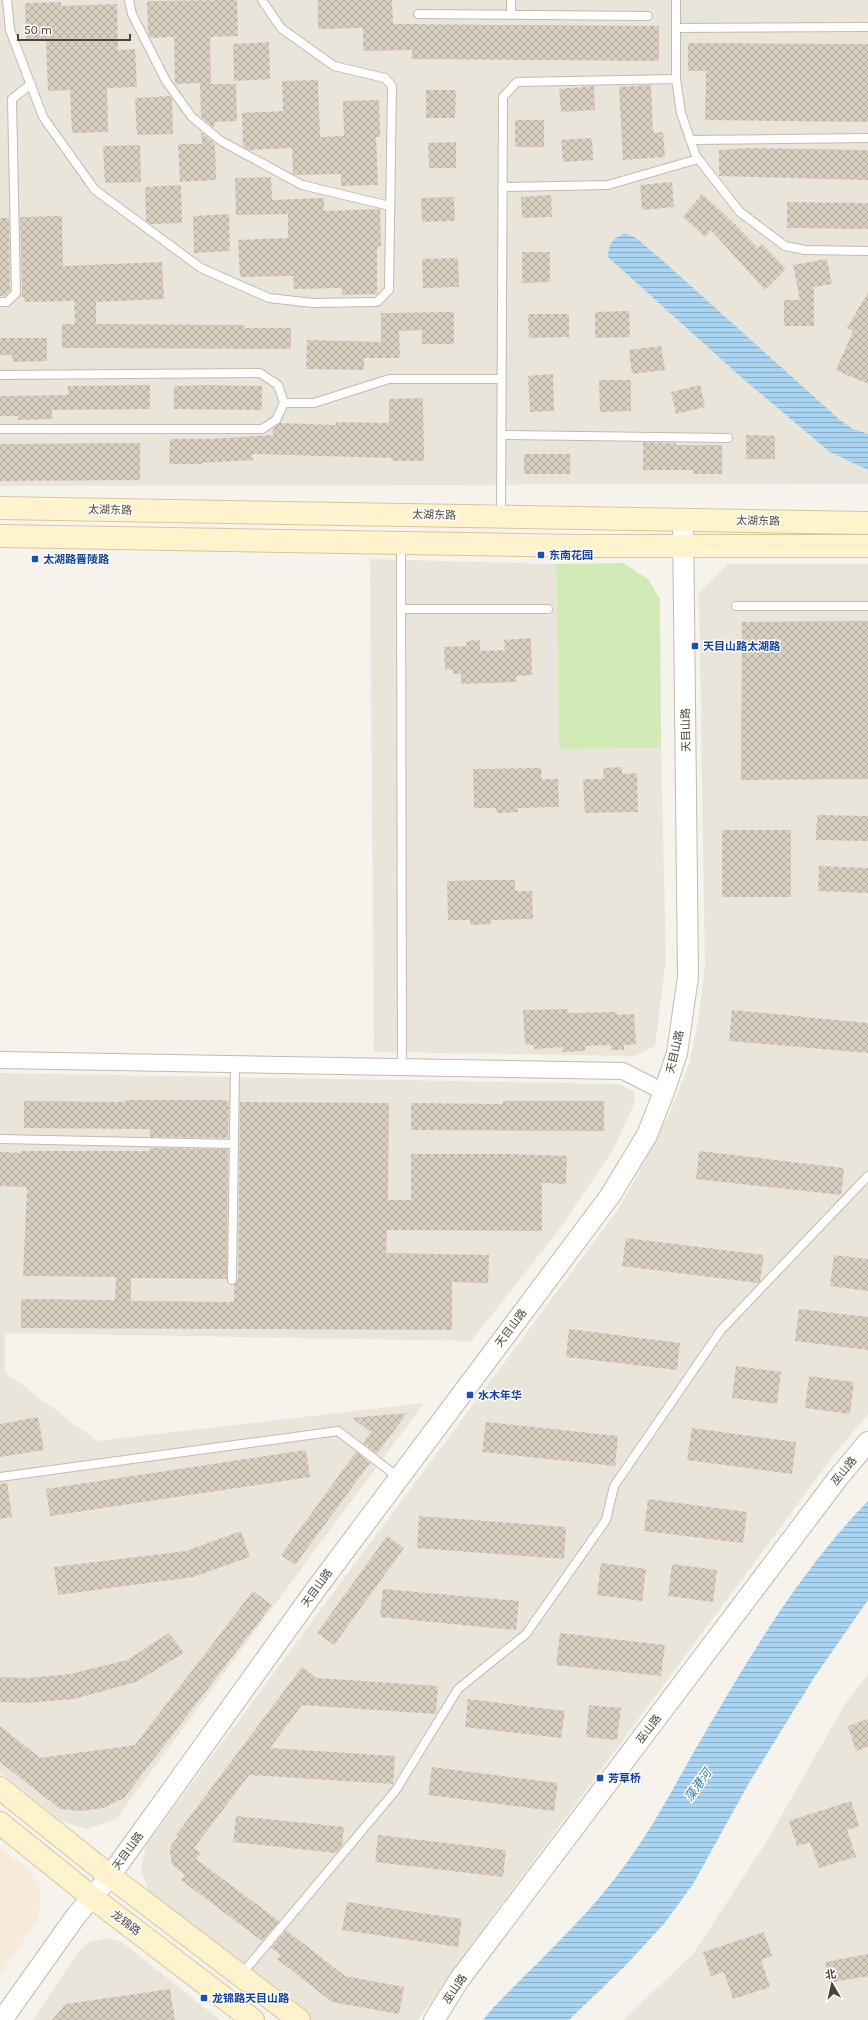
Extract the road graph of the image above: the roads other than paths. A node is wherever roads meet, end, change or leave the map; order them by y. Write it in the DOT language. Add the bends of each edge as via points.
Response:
graph roads {
  1 [pos="7,0"];
  2 [pos="129,0"];
  3 [pos="262,0"];
  4 [pos="511,0"];
  5 [pos="676,0"];
  6 [pos="418,14"];
  7 [pos="511,15"];
  8 [pos="648,16"];
  9 [pos="868,27"];
  10 [pos="676,28"];
  11 [pos="676,79"];
  12 [pos="31,84"];
  13 [pos="868,138"];
  14 [pos="690,140"];
  15 [pos="698,159"];
  16 [pos="502,187"];
  17 [pos="390,206"];
  18 [pos="868,251"];
  19 [pos="0,302"];
  20 [pos="0,375"];
  21 [pos="502,378"];
  22 [pos="284,403"];
  23 [pos="0,429"];
  24 [pos="501,435"];
  25 [pos="728,438"];
  26 [pos="0,508"];
  27 [pos="501,516"];
  28 [pos="683,519"];
  29 [pos="868,523"];
  30 [pos="0,536"];
  31 [pos="401,544"];
  32 [pos="868,546"];
  33 [pos="683,547"];
  34 [pos="736,606"];
  35 [pos="868,606"];
  36 [pos="401,609"];
  37 [pos="548,609"];
  38 [pos="0,1060"];
  39 [pos="235,1064"];
  40 [pos="402,1067"];
  41 [pos="664,1092"];
  42 [pos="0,1139"];
  43 [pos="234,1144"];
  44 [pos="868,1176"];
  45 [pos="232,1280"];
  46 [pos="865,1451"];
  47 [pos="0,1477"];
  48 [pos="399,1478"];
  49 [pos="0,1788"];
  50 [pos="0,1823"];
  51 [pos="110,1876"];
  52 [pos="93,1898"];
  53 [pos="240,1975"];
  54 [pos="2,2020"];
  55 [pos="253,2020"];
  56 [pos="299,2020"];
  57 [pos="434,2020"];
  1 -- 12 [label="lane" via="10,30"];
  2 -- 17 [label="lane" via="132,14 166,81 192,118 221,141 302,185"];
  3 -- 17 [label="lane" via="281,28 334,66 385,78 392,86"];
  4 -- 7 [label="lane"];
  5 -- 10 [label="lane"];
  6 -- 7 [label="lane"];
  7 -- 8 [label="lane"];
  9 -- 10 [label="lane"];
  10 -- 11 [label="lane"];
  11 -- 14 [label="lane" via="681,113"];
  11 -- 16 [label="lane" via="517,82 503,97"];
  12 -- 17 [label="lane" via="43,117 95,190 201,268 269,298 313,303 377,302 389,290"];
  12 -- 19 [label="lane" via="12,99 16,292 7,302"];
  13 -- 14 [label="lane"];
  14 -- 15 [label="lane"];
  15 -- 16 [label="lane" via="608,185"];
  15 -- 18 [label="lane" via="740,212 785,246 805,250"];
  16 -- 21 [label="lane"];
  20 -- 22 [label="lane" via="260,373 278,385"];
  21 -- 22 [label="lane" via="389,378 314,403"];
  21 -- 24 [label="lane"];
  22 -- 23 [label="lane" via="276,420 262,429"];
  24 -- 25 [label="lane"];
  24 -- 27 [label="lane"];
  26 -- 27 [label="main road, 太湖东路"];
  27 -- 28 [label="main road, 太湖东路"];
  28 -- 29 [label="main road, 太湖东路"];
  28 -- 33 [label="street, 天目山路"];
  30 -- 31 [label="main road"];
  31 -- 33 [label="main road"];
  31 -- 36 [label="lane"];
  32 -- 33 [label="main road"];
  33 -- 41 [label="street, 天目山路" via="688,977 677,1053"];
  34 -- 35 [label="lane"];
  36 -- 37 [label="lane"];
  36 -- 40 [label="lane"];
  38 -- 39 [label="street"];
  39 -- 40 [label="street"];
  39 -- 43 [label="lane"];
  40 -- 41 [label="street" via="623,1070"];
  41 -- 48 [label="street, 天目山路" via="647,1135 610,1196"];
  42 -- 43 [label="lane"];
  43 -- 45 [label="lane"];
  44 -- 53 [label="lane" via="721,1330 614,1486 606,1520 526,1634 458,1689 396,1790"];
  46 -- 57 [label="street, 巫山路" via="833,1484 459,1980"];
  47 -- 48 [label="lane" via="338,1431"];
  48 -- 51 [label="street, 天目山路"];
  49 -- 51 [label="main road"];
  50 -- 52 [label="main road, 龙锦路"];
  51 -- 52 [label="street, 天目山路"];
  51 -- 53 [label="main road"];
  52 -- 54 [label="street, 天目山路" via="76,1916"];
  52 -- 55 [label="main road, 龙锦路"];
  53 -- 56 [label="main road"];
}
